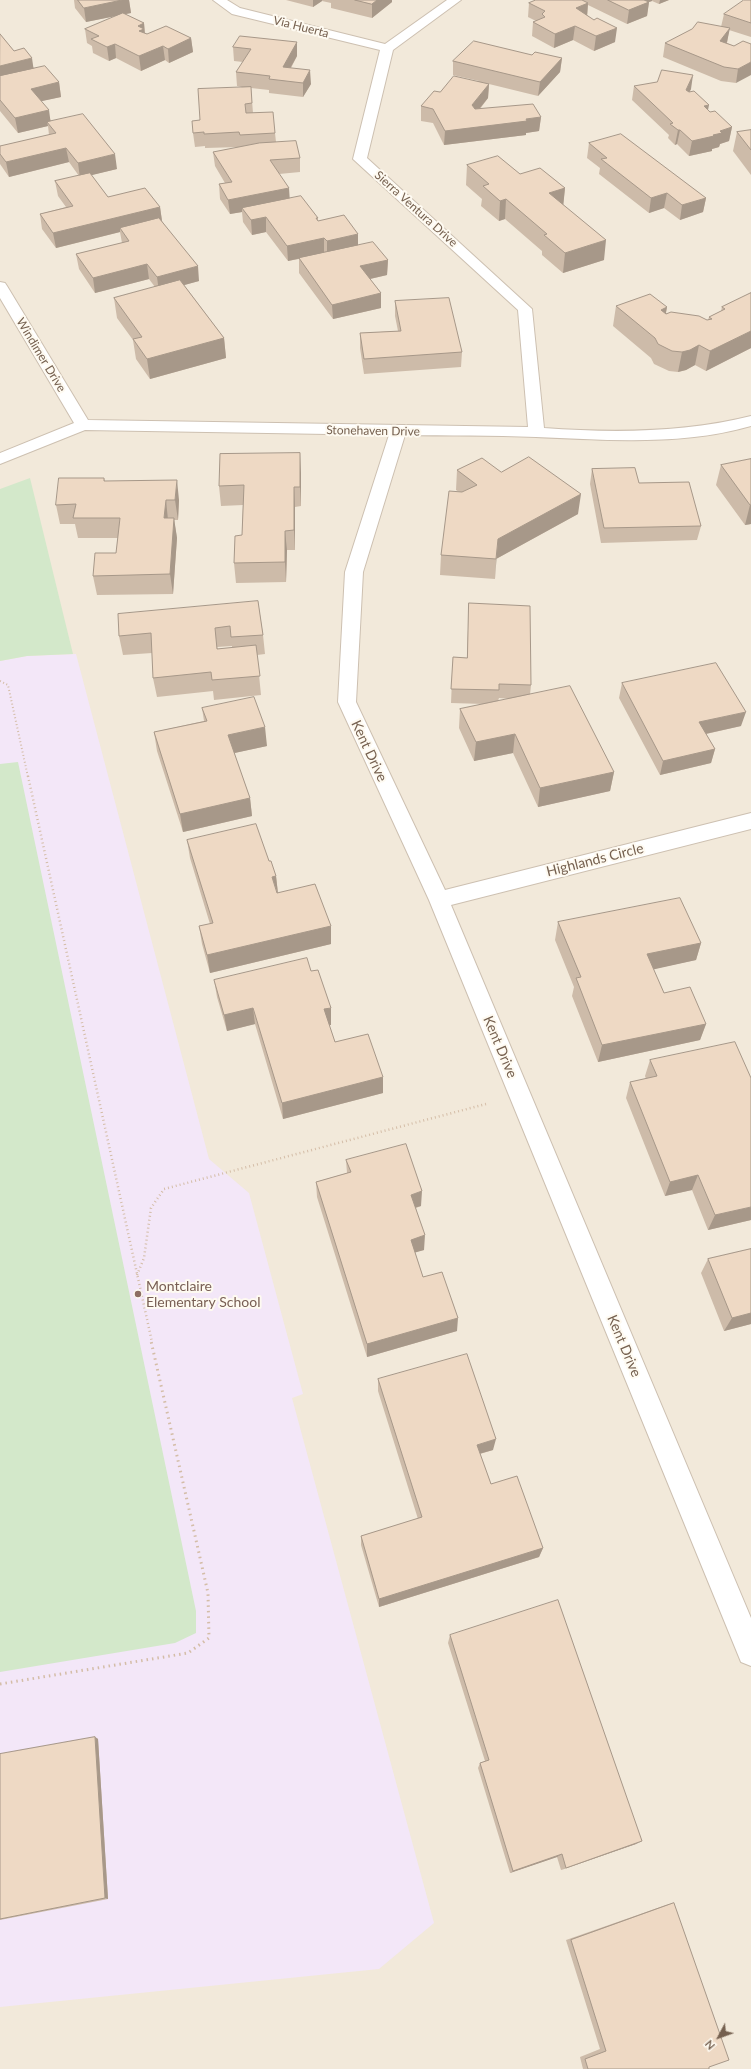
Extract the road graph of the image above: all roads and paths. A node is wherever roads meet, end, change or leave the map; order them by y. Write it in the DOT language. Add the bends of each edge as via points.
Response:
graph roads {
  1 [pos="219,0"];
  2 [pos="455,0"];
  3 [pos="387,48"];
  4 [pos="0,286"];
  5 [pos="751,421"];
  6 [pos="83,425"];
  7 [pos="398,431"];
  8 [pos="536,432"];
  9 [pos="0,459"];
  10 [pos="0,681"];
  11 [pos="751,820"];
  12 [pos="439,900"];
  13 [pos="520,1095"];
  14 [pos="137,1277"];
  15 [pos="751,1652"];
  16 [pos="0,1684"];
  1 -- 3 [label="street, Via Huerta" via="236,11"];
  2 -- 3 [label="street"];
  3 -- 8 [label="street, Sierra Ventura Drive" via="360,159 526,309"];
  4 -- 6 [label="street, Windimer Drive"];
  5 -- 8 [label="street, Stonehaven Drive" via="732,428 652,435 592,437"];
  6 -- 7 [label="street, Stonehaven Drive"];
  6 -- 9 [label="street, Stonehaven Drive"];
  7 -- 8 [label="street, Stonehaven Drive"];
  7 -- 12 [label="street, Kent Drive" via="354,572 347,702"];
  10 -- 14 [label="path" via="8,685"];
  11 -- 12 [label="street, Highlands Circle"];
  12 -- 13 [label="street, Kent Drive"];
  13 -- 14 [label="path" via="164,1189 151,1208 144,1258"];
  13 -- 15 [label="street, Kent Drive"];
  14 -- 16 [label="path" via="208,1593 209,1638 188,1653"];
}
